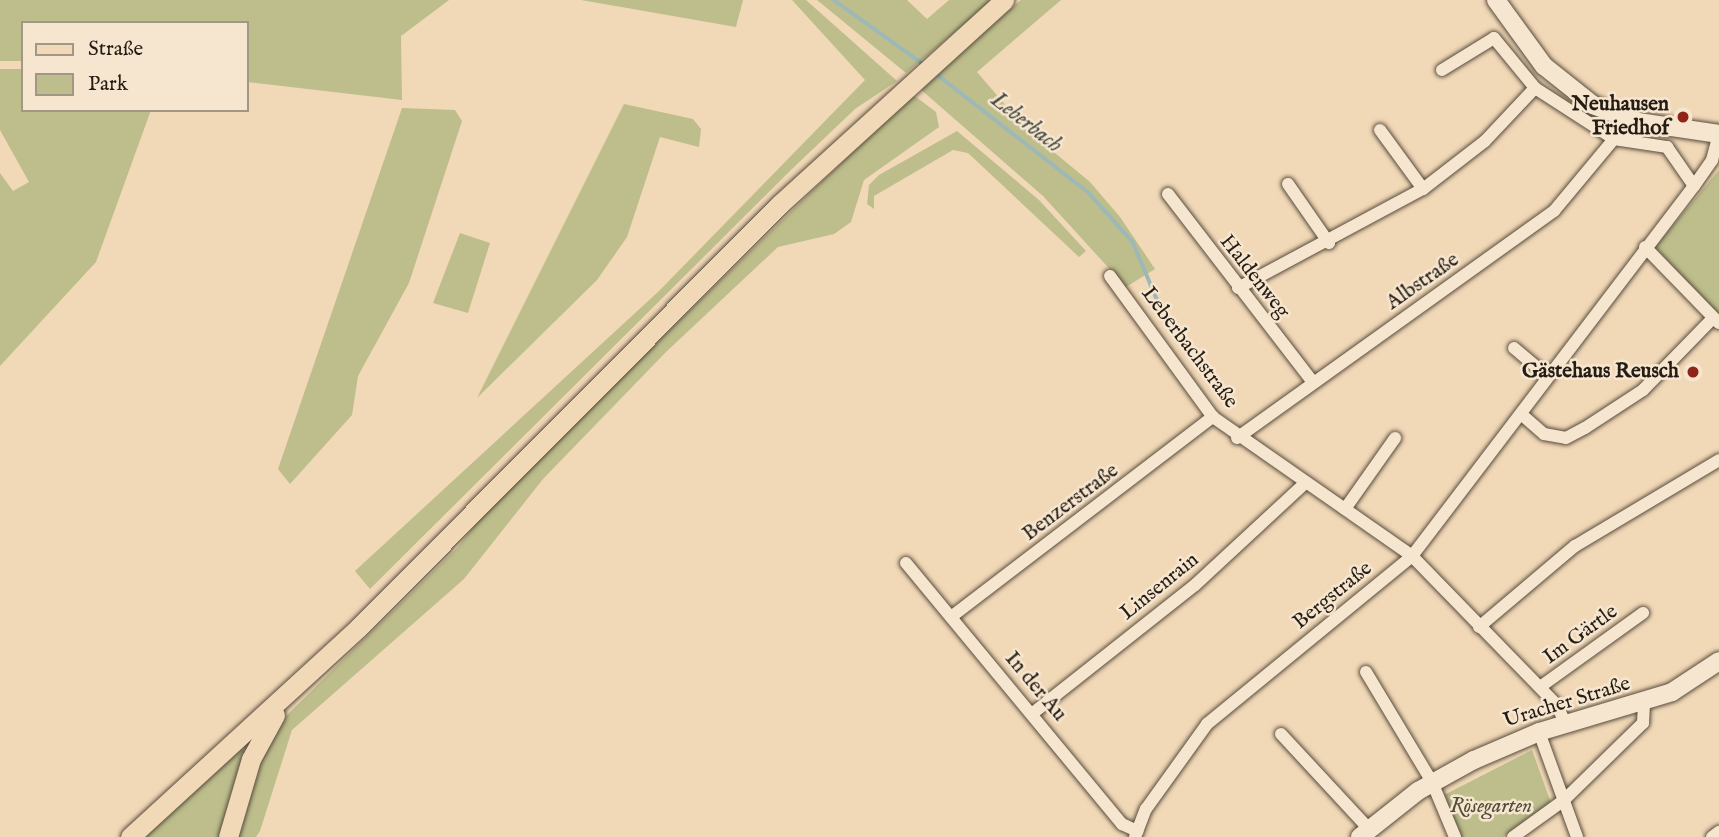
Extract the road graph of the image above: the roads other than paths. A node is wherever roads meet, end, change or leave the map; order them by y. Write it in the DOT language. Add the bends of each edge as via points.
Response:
graph roads {
  1 [pos="1004,0"];
  2 [pos="1496,0"];
  3 [pos="1442,70"];
  4 [pos="1535,88"];
  5 [pos="1380,130"];
  6 [pos="1719,134"];
  7 [pos="1614,139"];
  8 [pos="1288,184"];
  9 [pos="1694,186"];
  10 [pos="1423,189"];
  11 [pos="1168,194"];
  12 [pos="1329,243"];
  13 [pos="1645,247"];
  14 [pos="1110,276"];
  15 [pos="1238,288"];
  16 [pos="1716,321"];
  17 [pos="1514,348"];
  18 [pos="1546,374"];
  19 [pos="1313,382"];
  20 [pos="1521,414"];
  21 [pos="1213,417"];
  22 [pos="1237,438"];
  23 [pos="1395,438"];
  24 [pos="1719,460"];
  25 [pos="1305,484"];
  26 [pos="1345,509"];
  27 [pos="1412,556"];
  28 [pos="906,563"];
  29 [pos="1643,613"];
  30 [pos="951,617"];
  31 [pos="1479,627"];
  32 [pos="1719,661"];
  33 [pos="1366,673"];
  34 [pos="1540,687"];
  35 [pos="286,696"];
  36 [pos="1644,704"];
  37 [pos="1033,713"];
  38 [pos="1566,723"];
  39 [pos="1539,732"];
  40 [pos="1281,734"];
  41 [pos="1432,782"];
  42 [pos="1563,801"];
  43 [pos="1719,832"];
  44 [pos="1364,833"];
  45 [pos="1136,834"];
  46 [pos="130,837"];
  47 [pos="228,837"];
  48 [pos="1455,837"];
  49 [pos="1513,837"];
  50 [pos="1577,837"];
  51 [pos="1712,837"];
  1 -- 35 [label="main road" via="884,106"];
  2 -- 6 [label="street" via="1557,80 1615,116"];
  3 -- 4 [label="street" via="1494,38"];
  4 -- 7 [label="street"];
  4 -- 10 [label="street" via="1485,141"];
  5 -- 10 [label="street"];
  6 -- 9 [label="street, Bergstraße" via="1712,160"];
  7 -- 9 [label="street" via="1667,147"];
  7 -- 19 [label="street, Albstraße" via="1554,211"];
  8 -- 12 [label="street"];
  9 -- 13 [label="street, Bergstraße"];
  10 -- 12 [label="street"];
  11 -- 15 [label="street, Haldenweg"];
  12 -- 15 [label="street"];
  13 -- 16 [label="street"];
  13 -- 18 [label="street, Bergstraße"];
  14 -- 21 [label="street, Leberbachstraße"];
  15 -- 19 [label="street, Haldenweg"];
  16 -- 20 [label="street" via="1643,390 1566,438 1544,434"];
  17 -- 18 [label="street"];
  18 -- 20 [label="street, Bergstraße"];
  19 -- 22 [label="street, Albstraße"];
  20 -- 27 [label="street, Bergstraße"];
  21 -- 22 [label="street, Leberbachstraße"];
  21 -- 30 [label="street, Benzerstraße"];
  22 -- 25 [label="street, Leberbachstraße"];
  23 -- 26 [label="street"];
  24 -- 31 [label="street" via="1575,546"];
  25 -- 26 [label="street, Leberbachstraße"];
  25 -- 37 [label="street, Linsenrain" via="1195,585"];
  26 -- 27 [label="street, Leberbachstraße"];
  27 -- 31 [label="street, Leberbachstraße"];
  27 -- 45 [label="street, Bergstraße" via="1207,724"];
  28 -- 30 [label="street, In der Au"];
  29 -- 34 [label="street, Im Gärtle"];
  30 -- 37 [label="street, In der Au"];
  31 -- 34 [label="street, Leberbachstraße"];
  32 -- 36 [label="street, Uracher Straße"];
  33 -- 41 [label="street"];
  34 -- 38 [label="street, Leberbachstraße"];
  35 -- 46 [label="main road"];
  35 -- 47 [label="main road" via="251,759"];
  36 -- 38 [label="street, Uracher Straße"];
  36 -- 42 [label="street" via="1643,723"];
  37 -- 45 [label="street, In der Au" via="1122,824"];
  38 -- 39 [label="street, Uracher Straße"];
  39 -- 41 [label="street, Uracher Straße"];
  39 -- 42 [label="street"];
  40 -- 44 [label="street"];
  41 -- 44 [label="street, Uracher Straße"];
  41 -- 48 [label="street"];
  42 -- 49 [label="street"];
  42 -- 50 [label="street"];
  43 -- 51 [label="street"];
}
